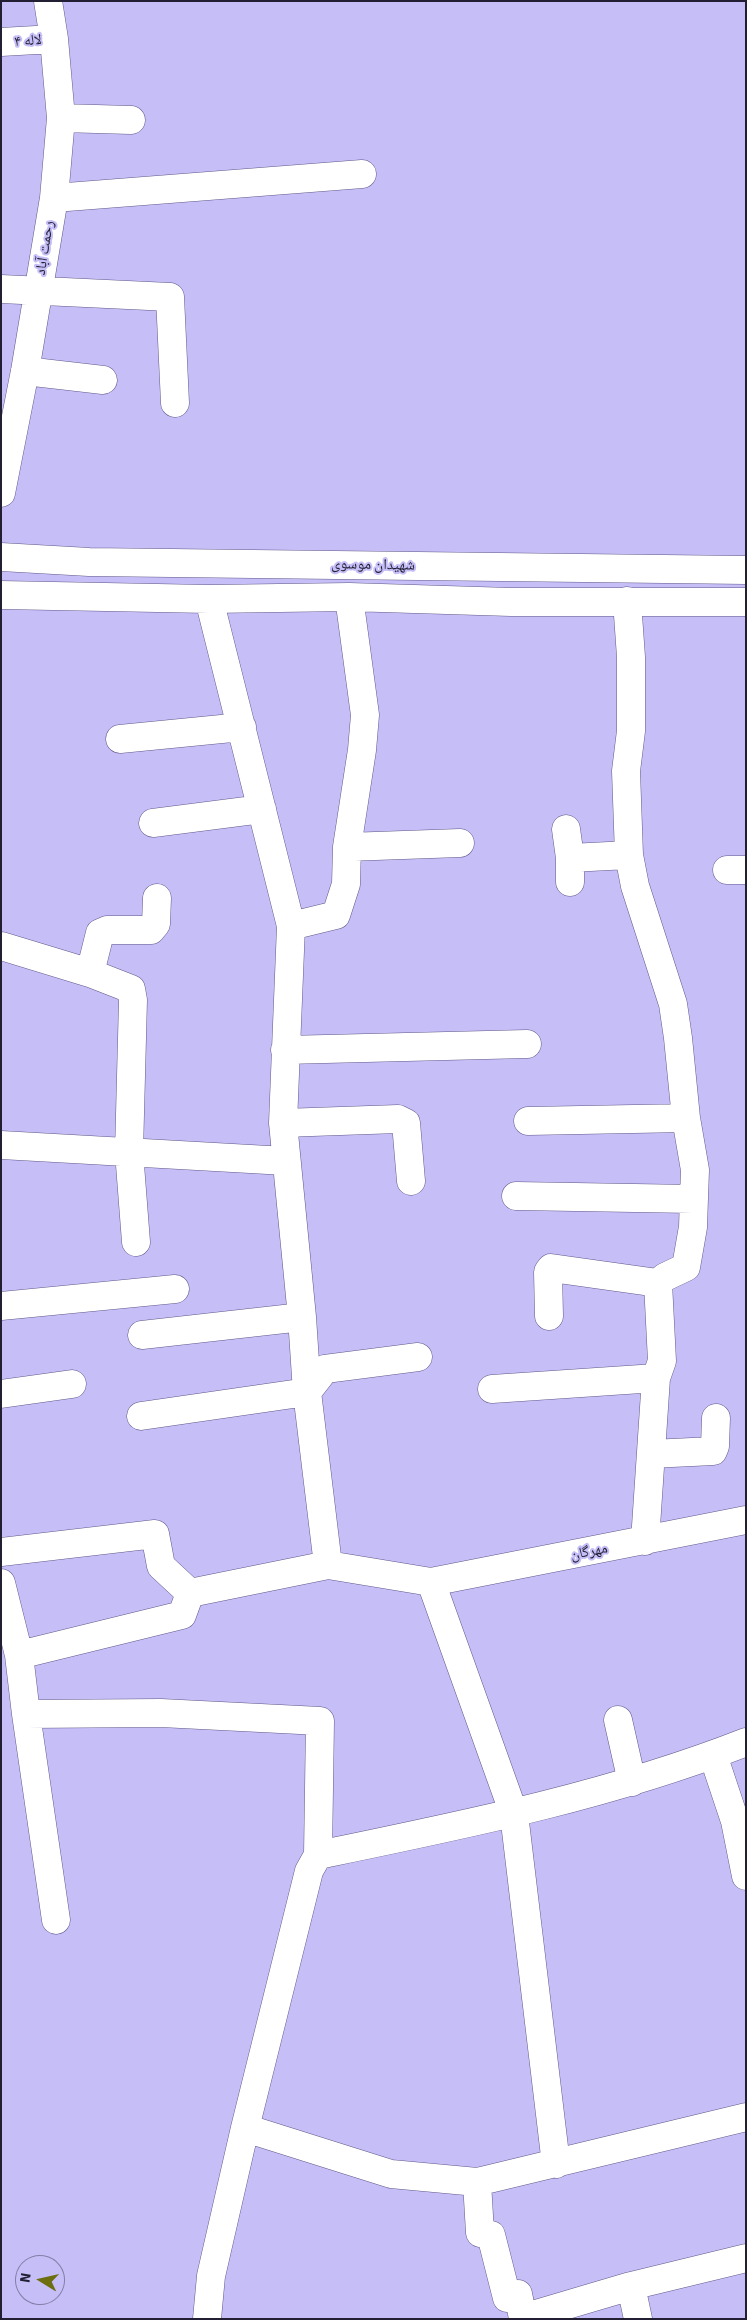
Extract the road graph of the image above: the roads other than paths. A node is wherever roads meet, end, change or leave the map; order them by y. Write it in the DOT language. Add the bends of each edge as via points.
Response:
graph roads {
  1 [pos="48,1"];
  2 [pos="54,39"];
  3 [pos="1,42"];
  4 [pos="61,118"];
  5 [pos="131,120"];
  6 [pos="362,174"];
  7 [pos="54,198"];
  8 [pos="1,289"];
  9 [pos="39,289"];
  10 [pos="25,371"];
  11 [pos="103,380"];
  12 [pos="175,403"];
  13 [pos="1,493"];
  14 [pos="1,556"];
  15 [pos="746,570"];
  16 [pos="1,595"];
  17 [pos="349,598"];
  18 [pos="209,599"];
  19 [pos="626,601"];
  20 [pos="746,602"];
  21 [pos="242,727"];
  22 [pos="120,739"];
  23 [pos="262,809"];
  24 [pos="153,823"];
  25 [pos="566,829"];
  26 [pos="460,843"];
  27 [pos="347,847"];
  28 [pos="629,855"];
  29 [pos="157,898"];
  30 [pos="291,926"];
  31 [pos="1,946"];
  32 [pos="90,973"];
  33 [pos="527,1044"];
  34 [pos="285,1050"];
  35 [pos="686,1118"];
  36 [pos="528,1121"];
  37 [pos="282,1123"];
  38 [pos="1,1145"];
  39 [pos="128,1152"];
  40 [pos="286,1161"];
  41 [pos="411,1181"];
  42 [pos="516,1196"];
  43 [pos="693,1199"];
  44 [pos="136,1242"];
  45 [pos="658,1283"];
  46 [pos="175,1289"];
  47 [pos="1,1306"];
  48 [pos="548,1316"];
  49 [pos="302,1317"];
  50 [pos="142,1335"];
  51 [pos="418,1357"];
  52 [pos="656,1378"];
  53 [pos="72,1384"];
  54 [pos="492,1389"];
  55 [pos="306,1392"];
  56 [pos="1,1394"];
  57 [pos="140,1416"];
  58 [pos="716,1418"];
  59 [pos="651,1454"];
  60 [pos="746,1520"];
  61 [pos="645,1541"];
  62 [pos="1,1552"];
  63 [pos="328,1565"];
  64 [pos="1,1582"];
  65 [pos="431,1582"];
  66 [pos="190,1593"];
  67 [pos="7,1625"];
  68 [pos="19,1655"];
  69 [pos="26,1714"];
  70 [pos="618,1720"];
  71 [pos="746,1742"];
  72 [pos="713,1755"];
  73 [pos="632,1782"];
  74 [pos="514,1814"];
  75 [pos="740,1820"];
  76 [pos="318,1855"];
  77 [pos="746,1876"];
  78 [pos="56,1920"];
  79 [pos="746,2117"];
  80 [pos="245,2128"];
  81 [pos="556,2164"];
  82 [pos="477,2182"];
  83 [pos="746,2258"];
  84 [pos="631,2286"];
  85 [pos="207,2319"];
  86 [pos="638,2319"];
  1 -- 2 [label="street, رحمت آباد"];
  2 -- 3 [label="street, لاله ۴"];
  2 -- 4 [label="street, رحمت آباد"];
  4 -- 5 [label="street"];
  4 -- 7 [label="street, رحمت آباد"];
  6 -- 7 [label="street"];
  7 -- 9 [label="street, رحمت آباد"];
  8 -- 9 [label="street"];
  9 -- 10 [label="street, رحمت آباد"];
  9 -- 12 [label="street" via="170,297"];
  10 -- 11 [label="street"];
  10 -- 13 [label="street, رحمت آباد"];
  14 -- 15 [label="street, شهیدان موسوی" via="89,562"];
  16 -- 18 [label="street"];
  17 -- 18 [label="street"];
  17 -- 19 [label="street"];
  17 -- 27 [label="street" via="365,716"];
  18 -- 21 [label="street"];
  19 -- 20 [label="street"];
  19 -- 28 [label="street" via="631,657 631,731 626,771"];
  21 -- 22 [label="street"];
  21 -- 23 [label="street"];
  23 -- 24 [label="street"];
  23 -- 30 [label="street"];
  25 -- 28 [label="street" via="570,870"];
  26 -- 27 [label="street"];
  27 -- 30 [label="street" via="346,884 336,915"];
  28 -- 35 [label="street" via="635,886 673,1004"];
  29 -- 32 [label="street" via="156,924 152,930 107,930 100,933"];
  30 -- 34 [label="street"];
  31 -- 32 [label="street"];
  32 -- 39 [label="street" via="123,984 131,989 134,1000"];
  33 -- 34 [label="street"];
  34 -- 37 [label="street"];
  35 -- 36 [label="street"];
  35 -- 43 [label="street" via="695,1170"];
  37 -- 40 [label="street"];
  37 -- 41 [label="street" via="398,1119 406,1123"];
  38 -- 39 [label="street"];
  39 -- 40 [label="street"];
  39 -- 44 [label="street"];
  40 -- 49 [label="street"];
  42 -- 43 [label="street"];
  43 -- 45 [label="street" via="692,1234 686,1267 665,1276"];
  45 -- 48 [label="street" via="551,1268 548,1272"];
  45 -- 52 [label="street" via="662,1361"];
  46 -- 47 [label="street"];
  49 -- 50 [label="street"];
  49 -- 55 [label="street"];
  51 -- 55 [label="street" via="325,1369"];
  52 -- 54 [label="street"];
  52 -- 59 [label="street"];
  53 -- 56 [label="street"];
  55 -- 57 [label="street"];
  55 -- 63 [label="street"];
  58 -- 59 [label="street" via="713,1451"];
  59 -- 61 [label="street"];
  60 -- 61 [label="street, مهرگان"];
  61 -- 65 [label="street, مهرگان"];
  62 -- 66 [label="street" via="155,1534 160,1566"];
  63 -- 65 [label="street"];
  63 -- 66 [label="street"];
  64 -- 67 [label="street"];
  65 -- 74 [label="street"];
  66 -- 68 [label="street" via="182,1615"];
  67 -- 68 [label="street"];
  68 -- 69 [label="street"];
  69 -- 76 [label="street" via="161,1712 320,1721"];
  69 -- 78 [label="street"];
  70 -- 73 [label="street"];
  71 -- 72 [label="street"];
  72 -- 73 [label="street"];
  72 -- 75 [label="street"];
  73 -- 74 [label="street"];
  74 -- 76 [label="street"];
  74 -- 81 [label="street"];
  75 -- 77 [label="street"];
  76 -- 80 [label="street" via="309,1872"];
  79 -- 81 [label="street"];
  80 -- 82 [label="street" via="391,2174"];
  80 -- 85 [label="street" via="211,2276"];
  81 -- 82 [label="street"];
  82 -- 84 [label="street" via="480,2233 491,2235 507,2298 518,2294 523,2318"];
  83 -- 84 [label="street"];
  84 -- 86 [label="street"];
}
